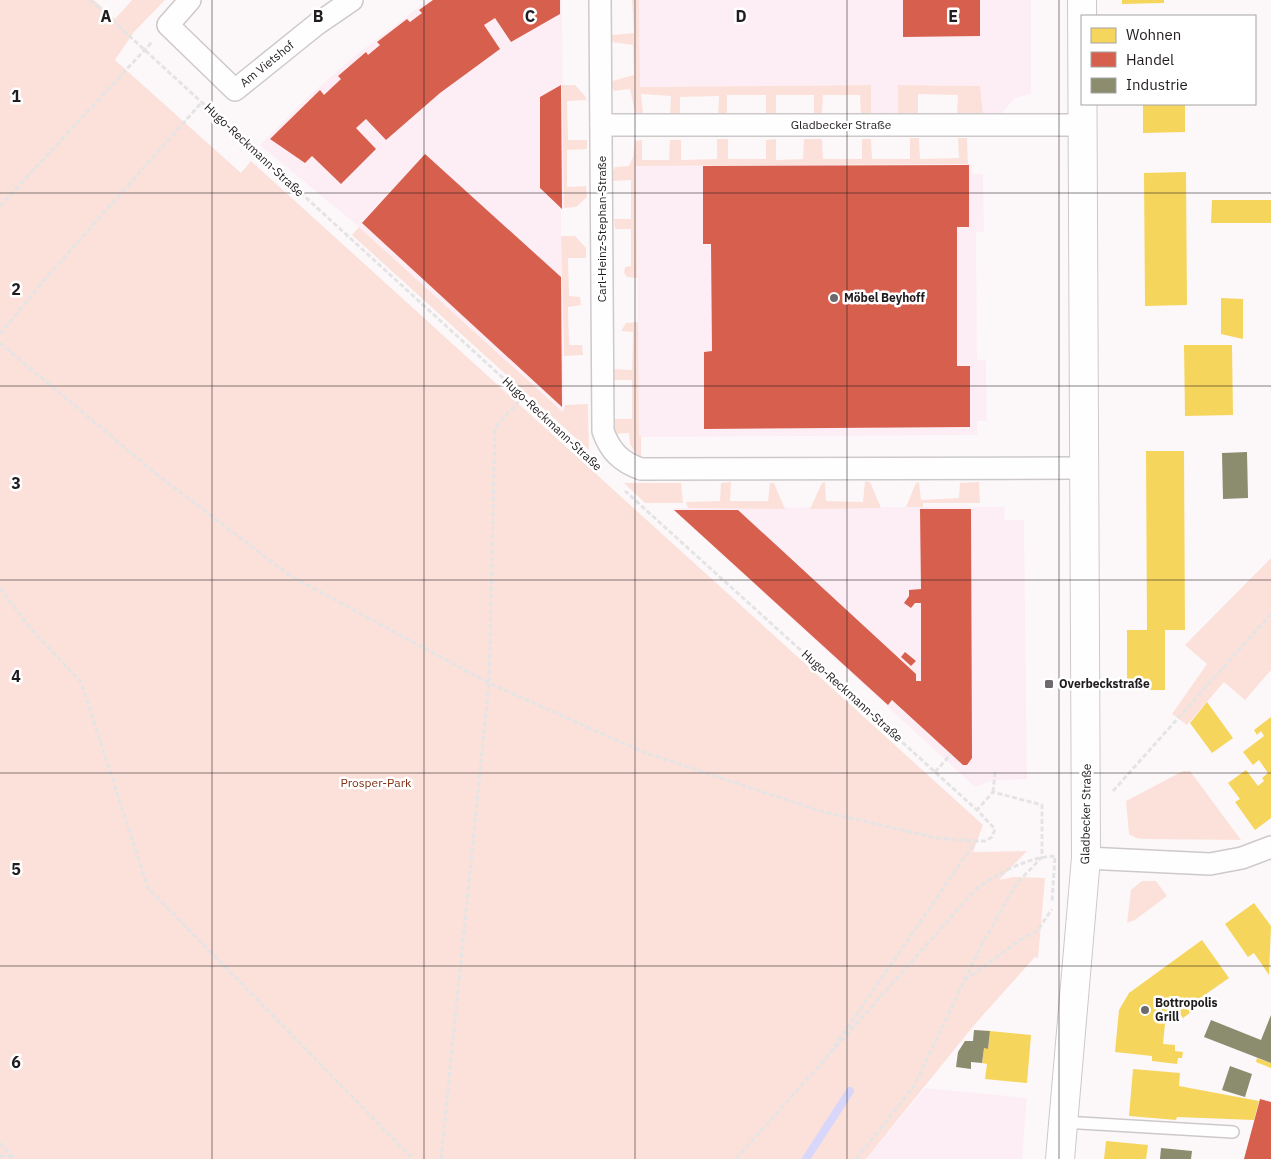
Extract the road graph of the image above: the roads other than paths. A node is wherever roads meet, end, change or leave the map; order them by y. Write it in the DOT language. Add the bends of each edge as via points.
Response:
graph roads {
  1 [pos="190,0"];
  2 [pos="352,0"];
  3 [pos="600,0"];
  4 [pos="1082,0"];
  5 [pos="1082,15"];
  6 [pos="1081,105"];
  7 [pos="601,125"];
  8 [pos="1081,125"];
  9 [pos="1084,468"];
  10 [pos="1271,848"];
  11 [pos="1086,858"];
  12 [pos="1063,1122"];
  13 [pos="1232,1132"];
  14 [pos="1060,1159"];
  1 -- 2 [label="street, Am Vietshof" via="168,25 235,90"];
  3 -- 7 [label="street, Carl-Heinz-Stephan-Straße"];
  4 -- 5 [label="main road, Gladbecker Straße"];
  6 -- 8 [label="main road, Gladbecker Straße"];
  7 -- 8 [label="street, Gladbecker Straße"];
  7 -- 9 [label="street, Carl-Heinz-Stephan-Straße" via="603,431 616,455 627,464 641,469"];
  8 -- 9 [label="main road, Gladbecker Straße"];
  9 -- 11 [label="main road, Gladbecker Straße"];
  10 -- 11 [label="street" via="1210,864"];
  11 -- 12 [label="main road, Gladbecker Straße"];
  12 -- 13 [label="lane"];
  12 -- 14 [label="main road, Gladbecker Straße"];
}
